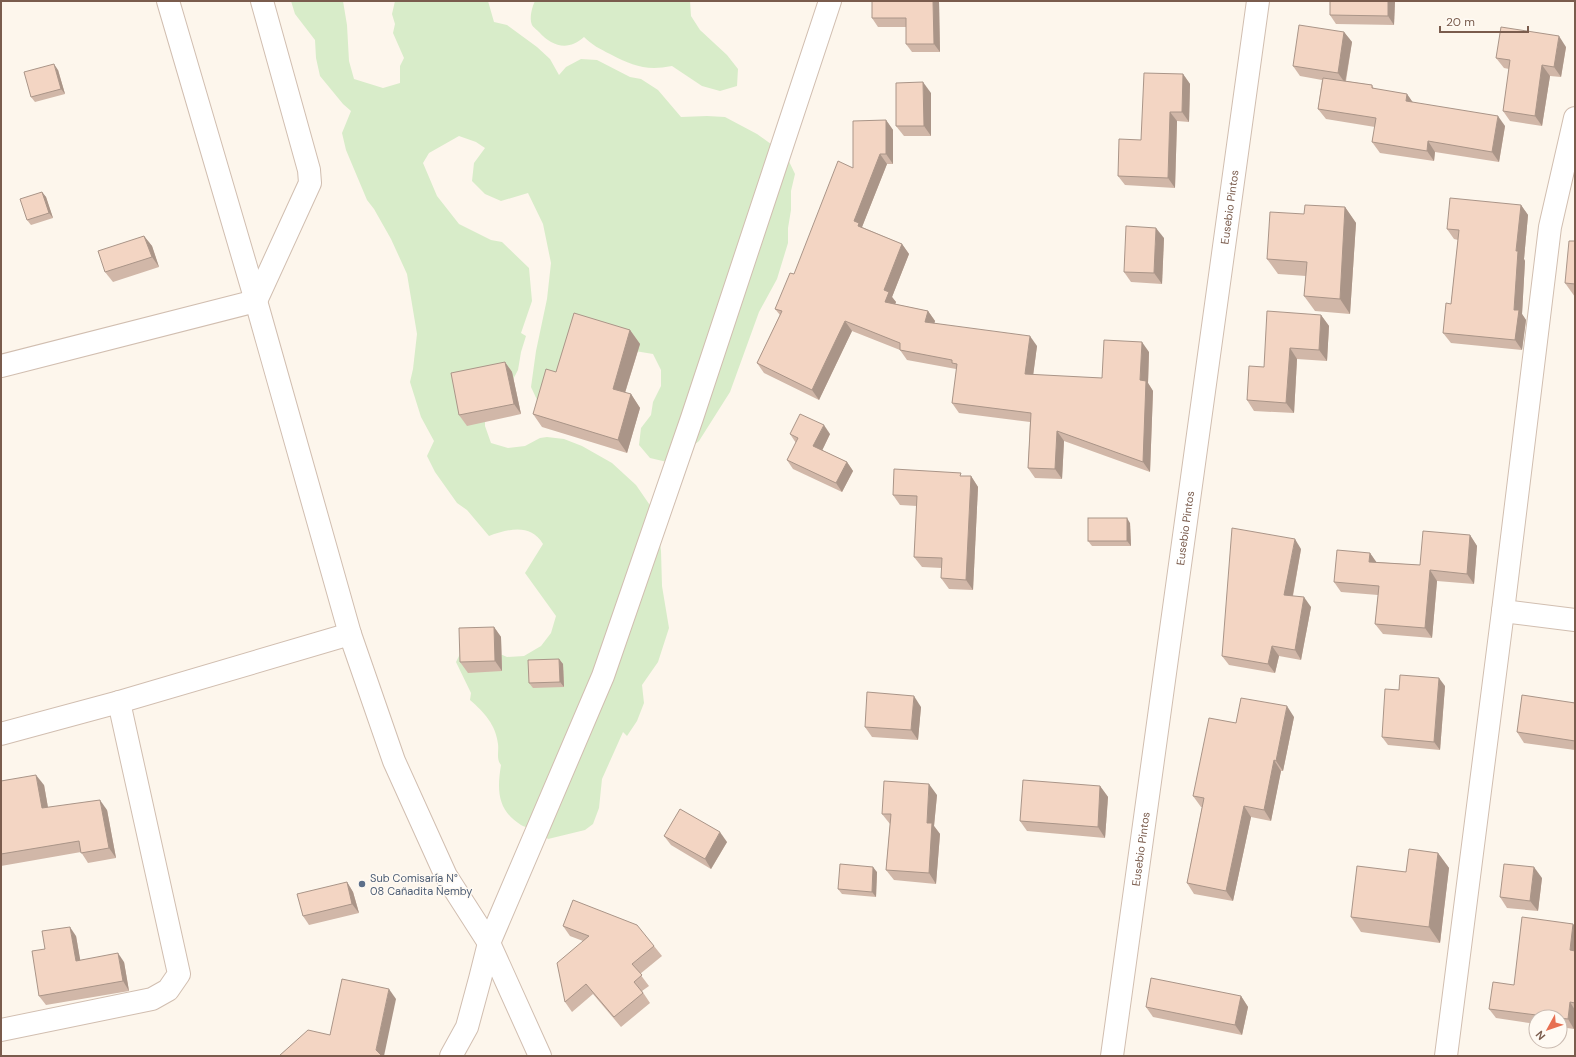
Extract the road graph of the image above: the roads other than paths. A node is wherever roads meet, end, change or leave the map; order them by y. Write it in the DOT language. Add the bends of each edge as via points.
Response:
graph roads {
  1 [pos="168,1"];
  2 [pos="262,1"];
  3 [pos="830,1"];
  4 [pos="1258,1"];
  5 [pos="1575,118"];
  6 [pos="256,301"];
  7 [pos="1,366"];
  8 [pos="1503,612"];
  9 [pos="1575,620"];
  10 [pos="350,634"];
  11 [pos="119,702"];
  12 [pos="1,734"];
  13 [pos="489,943"];
  14 [pos="1,1030"];
  15 [pos="451,1056"];
  16 [pos="540,1056"];
  17 [pos="1112,1056"];
  18 [pos="1446,1056"];
  1 -- 6 [label="street"];
  2 -- 6 [label="street" via="309,170 310,183"];
  3 -- 13 [label="street" via="692,418 603,676"];
  4 -- 17 [label="street, Eusebio Pintos"];
  5 -- 8 [label="street" via="1550,227"];
  6 -- 7 [label="street"];
  6 -- 10 [label="street"];
  8 -- 9 [label="street"];
  8 -- 18 [label="street"];
  10 -- 11 [label="street"];
  10 -- 13 [label="street" via="394,761 446,876"];
  11 -- 12 [label="street"];
  11 -- 14 [label="street" via="179,974 168,990 152,999"];
  13 -- 15 [label="street" via="467,1027"];
  13 -- 16 [label="street"];
}
